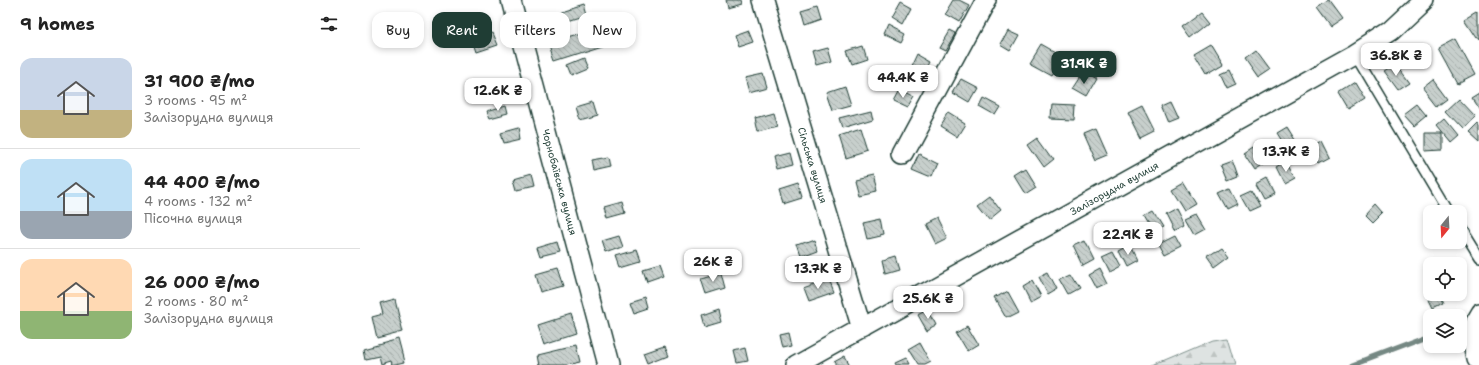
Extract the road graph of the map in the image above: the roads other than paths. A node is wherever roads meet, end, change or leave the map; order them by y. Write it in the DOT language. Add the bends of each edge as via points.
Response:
graph roads {
  1 [pos="511,0"];
  2 [pos="763,0"];
  3 [pos="986,0"];
  4 [pos="1424,0"];
  5 [pos="1355,54"];
  6 [pos="903,154"];
  7 [pos="1446,205"];
  8 [pos="1467,241"];
  9 [pos="1479,261"];
  10 [pos="1479,315"];
  11 [pos="862,329"];
  12 [pos="1479,362"];
  13 [pos="608,365"];
  14 [pos="796,365"];
  1 -- 13 [label="street, Чорнобаївська вулиця"];
  2 -- 11 [label="street, Сільська вулиця"];
  3 -- 6 [label="street"];
  4 -- 5 [label="street, Залізорудна вулиця" via="1391,31"];
  5 -- 7 [label="lane"];
  5 -- 11 [label="street, Залізорудна вулиця"];
  8 -- 9 [label="lane"];
  10 -- 12 [label="street" via="1472,327"];
  11 -- 14 [label="street, Залізорудна вулиця"];
}
